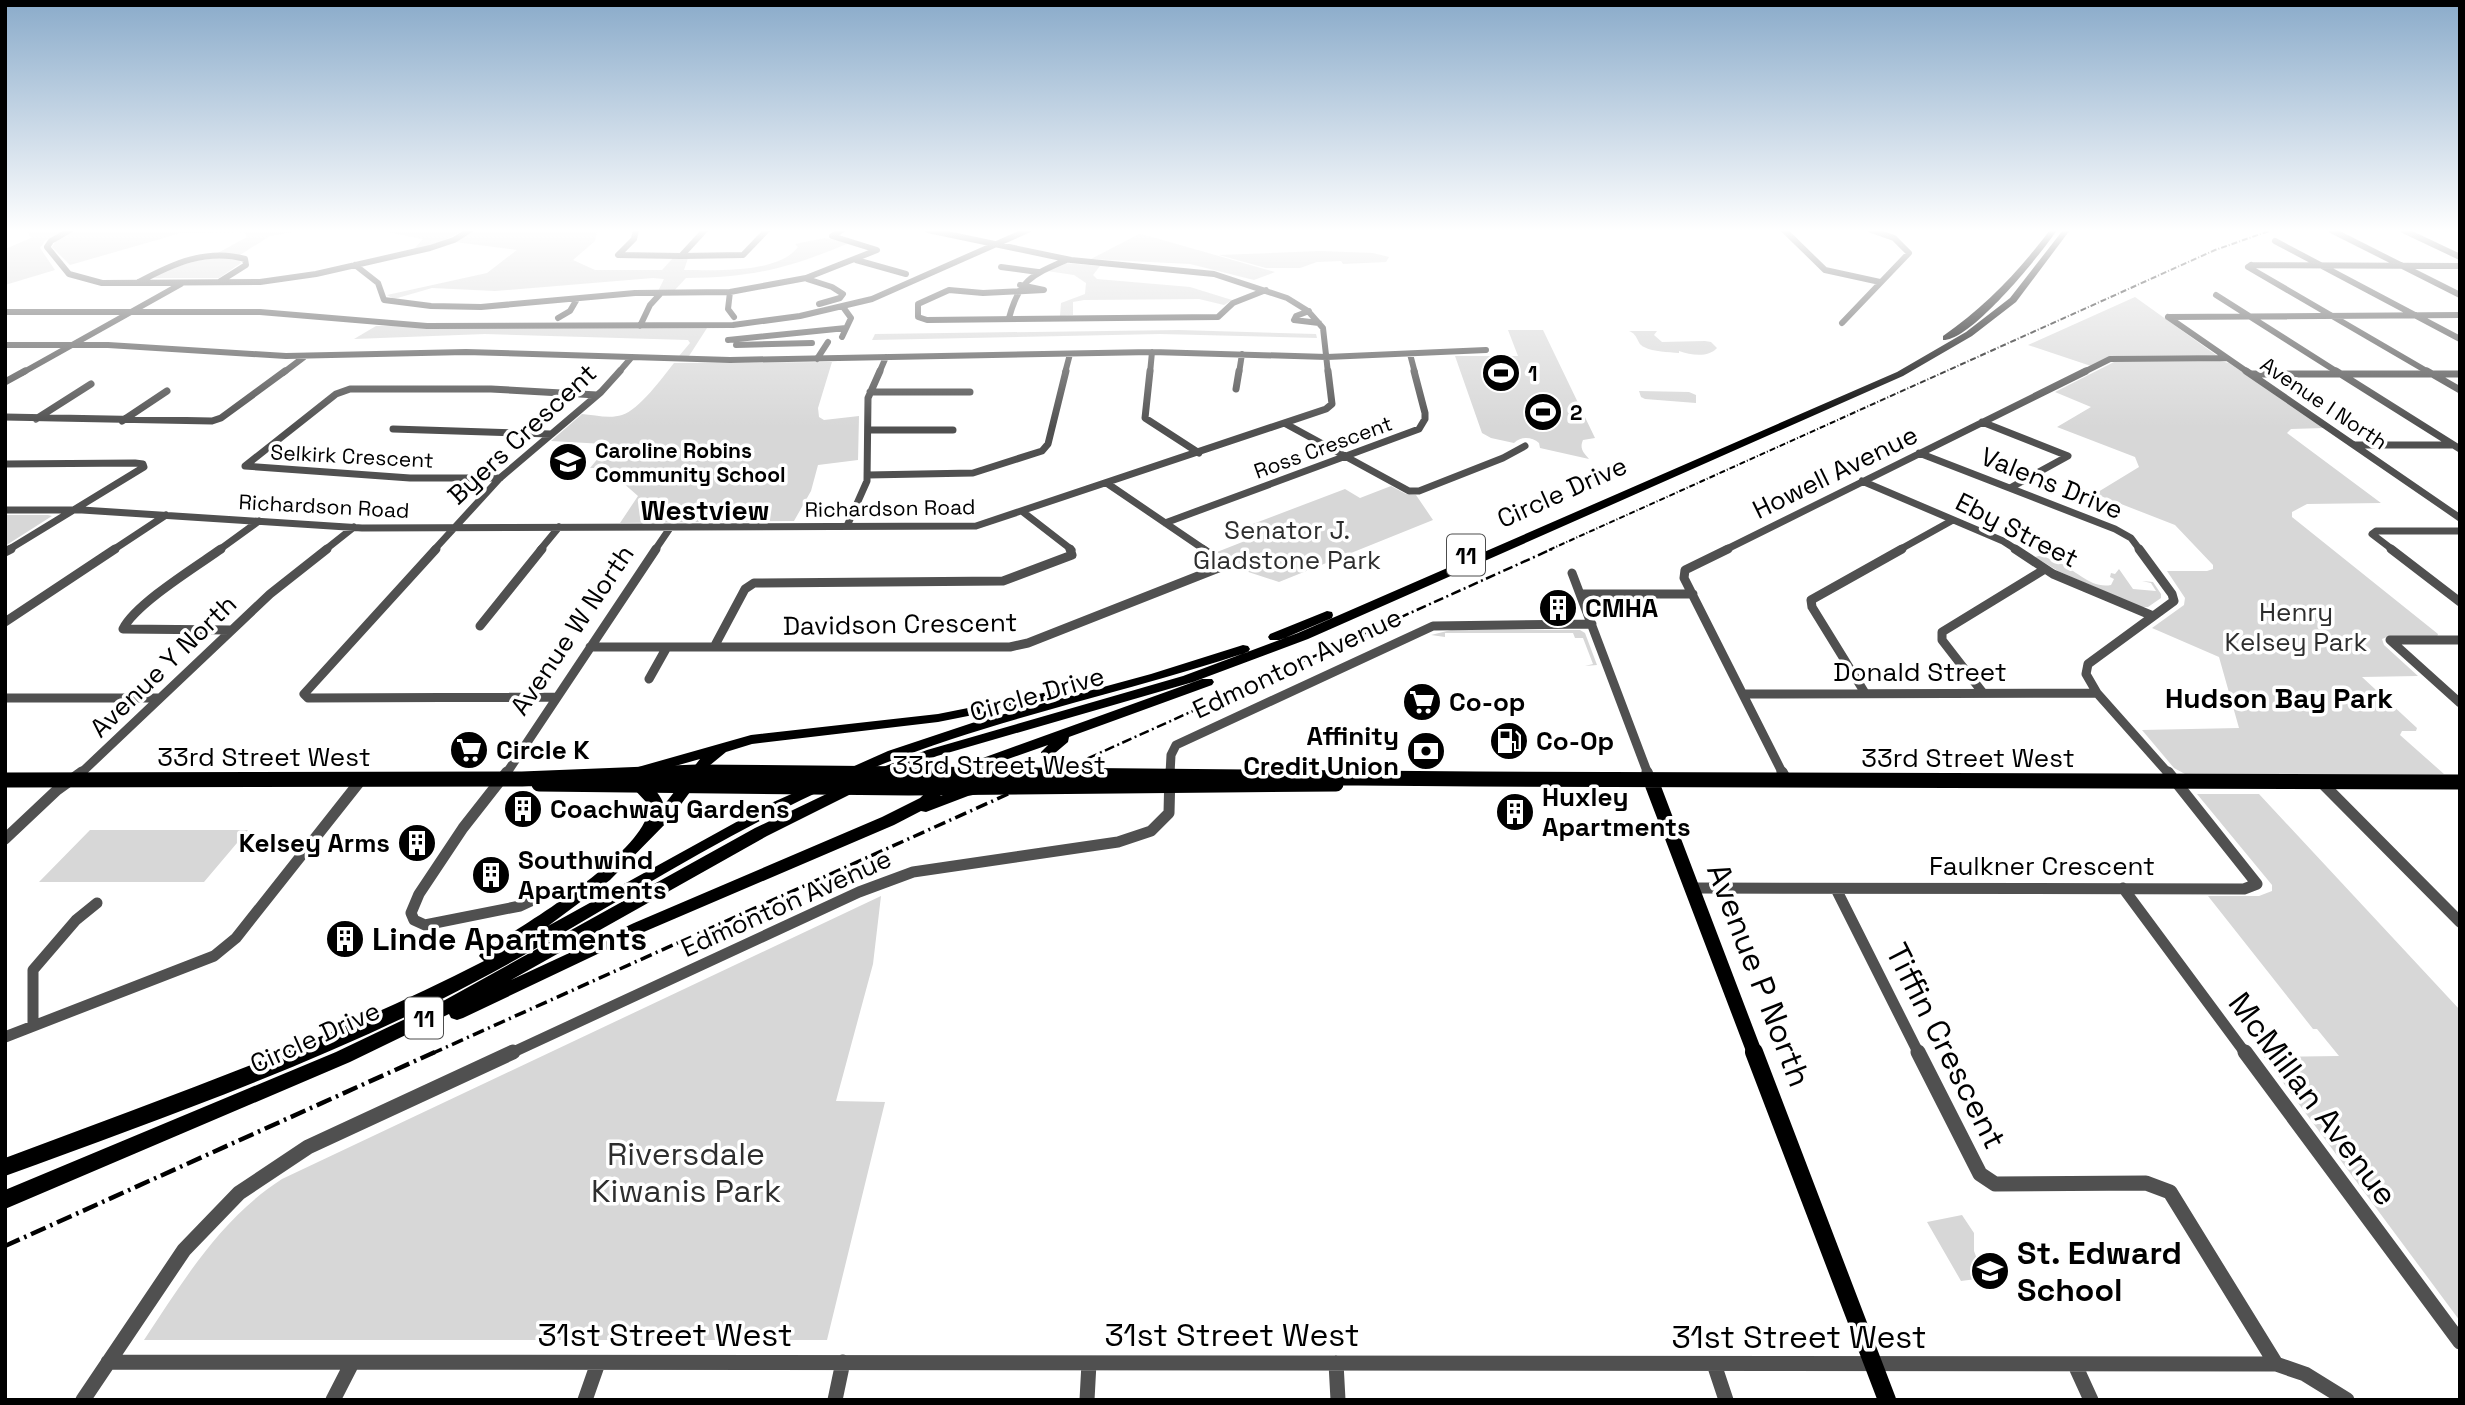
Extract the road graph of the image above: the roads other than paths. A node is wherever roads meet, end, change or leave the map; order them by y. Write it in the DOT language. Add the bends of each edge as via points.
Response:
graph roads {
  1 [pos="155,296"];
  2 [pos="382,296"];
  3 [pos="625,296"];
  4 [pos="659,296"];
  5 [pos="730,296"];
  6 [pos="843,296"];
  7 [pos="879,296"];
  8 [pos="935,296"];
  9 [pos="1014,296"];
  10 [pos="1252,296"];
  11 [pos="1279,296"];
  12 [pos="1867,296"];
  13 [pos="2000,296"];
  14 [pos="2016,296"];
  15 [pos="2217,296"];
  16 [pos="2298,296"];
  17 [pos="2380,296"];
  18 [pos="577,299"];
  19 [pos="819,304"];
  20 [pos="843,307"];
  21 [pos="1309,311"];
  22 [pos="5,312"];
  23 [pos="126,312"];
  24 [pos="2248,315"];
  25 [pos="2332,315"];
  26 [pos="2416,315"];
  27 [pos="2460,315"];
  28 [pos="558,318"];
  29 [pos="1009,318"];
  30 [pos="734,321"];
  31 [pos="1319,323"];
  32 [pos="1842,323"];
  33 [pos="637,326"];
  34 [pos="846,328"];
  35 [pos="842,337"];
  36 [pos="2460,339"];
  37 [pos="728,340"];
  38 [pos="828,342"];
  39 [pos="71,344"];
  40 [pos="812,344"];
  41 [pos="5,345"];
  42 [pos="1486,350"];
  43 [pos="1152,352"];
  44 [pos="1070,354"];
  45 [pos="1242,354"];
  46 [pos="1410,354"];
  47 [pos="304,356"];
  48 [pos="886,357"];
  49 [pos="1327,357"];
  50 [pos="631,358"];
  51 [pos="2227,358"];
  52 [pos="817,359"];
  53 [pos="2251,374"];
  54 [pos="2341,374"];
  55 [pos="2433,374"];
  56 [pos="2460,374"];
  57 [pos="5,382"];
  58 [pos="91,384"];
  59 [pos="1236,389"];
  60 [pos="2460,390"];
  61 [pos="167,391"];
  62 [pos="870,392"];
  63 [pos="970,392"];
  64 [pos="597,395"];
  65 [pos="5,418"];
  66 [pos="35,419"];
  67 [pos="121,421"];
  68 [pos="1982,422"];
  69 [pos="1286,424"];
  70 [pos="393,429"];
  71 [pos="869,430"];
  72 [pos="953,430"];
  73 [pos="551,434"];
  74 [pos="2355,445"];
  75 [pos="1525,446"];
  76 [pos="2458,446"];
  77 [pos="1199,453"];
  78 [pos="1919,453"];
  79 [pos="1345,457"];
  80 [pos="5,464"];
  81 [pos="868,475"];
  82 [pos="500,478"];
  83 [pos="1862,481"];
  84 [pos="1108,484"];
  85 [pos="2010,488"];
  86 [pos="5,510"];
  87 [pos="74,510"];
  88 [pos="1023,512"];
  89 [pos="166,515"];
  90 [pos="2460,518"];
  91 [pos="1953,520"];
  92 [pos="259,521"];
  93 [pos="1165,523"];
  94 [pos="847,526"];
  95 [pos="354,527"];
  96 [pos="559,527"];
  97 [pos="454,528"];
  98 [pos="670,528"];
  99 [pos="2460,531"];
  100 [pos="5,552"];
  101 [pos="2045,569"];
  102 [pos="1572,573"];
  103 [pos="1582,594"];
  104 [pos="1693,594"];
  105 [pos="2460,602"];
  106 [pos="2153,616"];
  107 [pos="5,622"];
  108 [pos="1592,624"];
  109 [pos="480,626"];
  110 [pos="231,630"];
  111 [pos="1303,636"];
  112 [pos="2460,640"];
  113 [pos="1261,642"];
  114 [pos="590,647"];
  115 [pos="667,647"];
  116 [pos="714,647"];
  117 [pos="649,680"];
  118 [pos="1865,693"];
  119 [pos="1983,693"];
  120 [pos="2097,693"];
  121 [pos="1743,694"];
  122 [pos="558,697"];
  123 [pos="5,698"];
  124 [pos="160,698"];
  125 [pos="2460,703"];
  126 [pos="1135,710"];
  127 [pos="823,731"];
  128 [pos="697,772"];
  129 [pos="629,774"];
  130 [pos="954,774"];
  131 [pos="1077,775"];
  132 [pos="500,779"];
  133 [pos="522,779"];
  134 [pos="5,780"];
  135 [pos="70,780"];
  136 [pos="361,780"];
  137 [pos="1651,780"];
  138 [pos="1170,781"];
  139 [pos="1787,781"];
  140 [pos="2320,781"];
  141 [pos="2176,782"];
  142 [pos="2460,782"];
  143 [pos="997,786"];
  144 [pos="640,787"];
  145 [pos="687,788"];
  146 [pos="940,788"];
  147 [pos="888,821"];
  148 [pos="5,839"];
  149 [pos="643,839"];
  150 [pos="1695,888"];
  151 [pos="2123,888"];
  152 [pos="1836,889"];
  153 [pos="550,892"];
  154 [pos="97,903"];
  155 [pos="2460,922"];
  156 [pos="33,1026"];
  157 [pos="5,1037"];
  158 [pos="323,1044"];
  159 [pos="5,1167"];
  160 [pos="14,1196"];
  161 [pos="2460,1342"];
  162 [pos="108,1362"];
  163 [pos="843,1362"];
  164 [pos="352,1363"];
  165 [pos="598,1363"];
  166 [pos="1089,1363"];
  167 [pos="1336,1363"];
  168 [pos="1714,1364"];
  169 [pos="2276,1364"];
  170 [pos="1873,1365"];
  171 [pos="2075,1366"];
  172 [pos="83,1400"];
  173 [pos="334,1400"];
  174 [pos="585,1400"];
  175 [pos="835,1400"];
  176 [pos="1087,1400"];
  177 [pos="1338,1400"];
  178 [pos="1726,1400"];
  179 [pos="1887,1400"];
  180 [pos="2091,1400"];
  181 [pos="2347,1400"];
  1 -- 23 [label="street"];
  2 -- 18 [label="street" via="393,302 481,307"];
  3 -- 18 [label="street"];
  4 -- 33 [label="street"];
  5 -- 30 [label="street" via="728,309"];
  6 -- 19 [label="street"];
  7 -- 20 [label="street"];
  8 -- 29 [label="street" via="916,307 922,320"];
  9 -- 29 [label="street"];
  10 -- 29 [label="street" via="1233,303 1218,317"];
  11 -- 21 [label="street, Richardson Road"];
  12 -- 32 [label="street"];
  13 -- 113 [label="highway, Circle Drive / 11" via="1956,332 1903,363 1611,494"];
  14 -- 111 [label="highway, Circle Drive / 11" via="1969,334 1900,374"];
  15 -- 24 [label="street"];
  16 -- 25 [label="street"];
  17 -- 26 [label="street"];
  18 -- 28 [label="street" via="570,311"];
  20 -- 30 [label="street" via="788,318"];
  20 -- 34 [label="street" via="851,318"];
  21 -- 31 [label="street, Richardson Road"];
  21 -- 31 [label="street" via="1294,320"];
  22 -- 23 [label="street"];
  23 -- 33 [label="street" via="273,313 417,326"];
  23 -- 39 [label="street"];
  24 -- 25 [label="street"];
  24 -- 51 [label="street, Avenue I North" via="2168,317"];
  24 -- 54 [label="street"];
  25 -- 26 [label="street"];
  25 -- 55 [label="street"];
  26 -- 27 [label="street"];
  26 -- 36 [label="street"];
  30 -- 33 [label="street"];
  30 -- 37 [label="street"];
  31 -- 49 [label="street, Richardson Road"];
  34 -- 35 [label="street"];
  34 -- 37 [label="street"];
  37 -- 40 [label="street" via="725,345"];
  38 -- 52 [label="street"];
  39 -- 41 [label="street"];
  39 -- 47 [label="street"];
  39 -- 57 [label="street"];
  42 -- 46 [label="street"];
  43 -- 44 [label="street"];
  43 -- 45 [label="street"];
  43 -- 77 [label="street" via="1146,418"];
  44 -- 48 [label="street"];
  44 -- 81 [label="street" via="1048,444 1042,451 973,473"];
  45 -- 49 [label="street"];
  45 -- 59 [label="street"];
  46 -- 49 [label="street"];
  46 -- 79 [label="street, Ross Crescent" via="1425,413 1423,424"];
  47 -- 50 [label="street" via="466,352"];
  47 -- 67 [label="street" via="216,420"];
  48 -- 52 [label="street"];
  48 -- 62 [label="street"];
  49 -- 69 [label="street, Richardson Road" via="1332,404"];
  50 -- 52 [label="street"];
  50 -- 64 [label="street, Byers Crescent"];
  51 -- 53 [label="street, Avenue I North"];
  51 -- 68 [label="street, Howell Avenue" via="2114,358"];
  53 -- 54 [label="street"];
  53 -- 74 [label="street, Avenue I North"];
  54 -- 55 [label="street"];
  54 -- 76 [label="street"];
  55 -- 56 [label="street"];
  55 -- 60 [label="street"];
  58 -- 66 [label="street"];
  61 -- 67 [label="street"];
  62 -- 63 [label="street"];
  62 -- 71 [label="street"];
  64 -- 73 [label="street, Byers Crescent"];
  64 -- 82 [label="street, Selkirk Crescent" via="491,389 345,391 245,467 410,478"];
  65 -- 66 [label="street"];
  66 -- 67 [label="street"];
  68 -- 78 [label="street, Howell Avenue"];
  68 -- 85 [label="street" via="2068,456"];
  69 -- 77 [label="street, Richardson Road"];
  69 -- 79 [label="street"];
  70 -- 73 [label="street"];
  71 -- 72 [label="street"];
  71 -- 81 [label="street"];
  73 -- 82 [label="street, Byers Crescent"];
  74 -- 76 [label="street"];
  74 -- 90 [label="street, Avenue I North"];
  75 -- 79 [label="street" via="1414,491"];
  77 -- 84 [label="street, Richardson Road"];
  78 -- 83 [label="street, Howell Avenue"];
  78 -- 85 [label="street, Valens Drive"];
  79 -- 93 [label="street, Ross Crescent"];
  80 -- 87 [label="street" via="144,465"];
  81 -- 94 [label="street"];
  82 -- 97 [label="street, Byers Crescent"];
  83 -- 91 [label="street, Eby Street"];
  83 -- 104 [label="street, Howell Avenue" via="1685,570"];
  84 -- 88 [label="street, Richardson Road"];
  84 -- 93 [label="street, Davidson Crescent"];
  85 -- 106 [label="street, Valens Drive" via="2130,538 2174,597"];
  86 -- 87 [label="street, Richardson Road"];
  87 -- 89 [label="street, Richardson Road"];
  87 -- 100 [label="street"];
  88 -- 94 [label="street, Richardson Road" via="975,526"];
  88 -- 116 [label="street" via="1072,550 1072,555 1003,581 754,583 745,589"];
  89 -- 92 [label="street, Richardson Road"];
  89 -- 107 [label="street"];
  91 -- 101 [label="street, Eby Street" via="2003,541"];
  91 -- 118 [label="street" via="1811,600"];
  92 -- 95 [label="street, Richardson Road"];
  92 -- 110 [label="street" via="166,589 123,629"];
  93 -- 116 [label="street, Davidson Crescent" via="1219,560 1221,567 1028,643 1001,647"];
  94 -- 98 [label="street, Richardson Road"];
  95 -- 97 [label="street, Richardson Road"];
  95 -- 110 [label="street, Avenue Y North"];
  96 -- 97 [label="street, Richardson Road"];
  96 -- 98 [label="street, Richardson Road"];
  96 -- 109 [label="street"];
  97 -- 122 [label="street, Byers Crescent" via="304,696"];
  98 -- 114 [label="street, Avenue W North"];
  99 -- 105 [label="street" via="2372,534"];
  101 -- 106 [label="street, Eby Street"];
  101 -- 119 [label="street" via="1942,632 1942,640"];
  102 -- 103 [label="street, Avenue P North"];
  103 -- 104 [label="street"];
  103 -- 108 [label="street, Avenue P North"];
  104 -- 121 [label="street, Howell Avenue"];
  106 -- 120 [label="street, Valens Drive" via="2088,664 2086,674"];
  108 -- 137 [label="street, Avenue P North"];
  108 -- 138 [label="street, Edmonton Avenue" via="1430,627 1176,746"];
  110 -- 124 [label="street, Avenue Y North"];
  111 -- 126 [label="highway" via="1296,644"];
  111 -- 160 [label="highway, Circle Drive / 11" via="1188,680 932,753 888,770 808,807 452,1005 343,1057"];
  112 -- 125 [label="street" via="2390,640"];
  113 -- 127 [label="highway" via="988,709"];
  113 -- 158 [label="highway, Circle Drive / 11" via="893,754 779,805 454,984"];
  114 -- 115 [label="street, Davidson Crescent"];
  114 -- 122 [label="street, Avenue W North"];
  115 -- 116 [label="street, Davidson Crescent"];
  115 -- 117 [label="street"];
  118 -- 119 [label="street, Donald Street"];
  118 -- 121 [label="street, Donald Street"];
  119 -- 120 [label="street, Donald Street"];
  120 -- 141 [label="street, Valens Drive"];
  121 -- 139 [label="street, Howell Avenue"];
  122 -- 132 [label="street, Avenue W North"];
  123 -- 124 [label="street"];
  124 -- 135 [label="street, Avenue Y North"];
  126 -- 130 [label="highway"];
  126 -- 131 [label="highway" via="1052,747 1048,757 1052,766"];
  127 -- 128 [label="highway" via="725,750 710,757"];
  127 -- 129 [label="highway" via="736,743"];
  128 -- 129 [label="main road, 33rd Street West"];
  128 -- 130 [label="main road, 33rd Street West"];
  128 -- 145 [label="highway"];
  129 -- 133 [label="main road, 33rd Street West"];
  130 -- 131 [label="main road, 33rd Street West"];
  130 -- 146 [label="highway"];
  131 -- 138 [label="main road, 33rd Street West"];
  132 -- 133 [label="main road, 33rd Street West"];
  132 -- 136 [label="main road, 33rd Street West"];
  132 -- 153 [label="street, Avenue W North" via="416,899 412,918 425,925 443,922 520,906"];
  133 -- 144 [label="main road, 33rd Street West" via="539,784"];
  134 -- 135 [label="main road, 33rd Street West"];
  135 -- 136 [label="main road, 33rd Street West"];
  135 -- 148 [label="street, Avenue Y North"];
  136 -- 156 [label="street" via="236,938 214,957"];
  137 -- 138 [label="main road, 33rd Street West"];
  137 -- 139 [label="main road, 33rd Street West"];
  137 -- 150 [label="main road, Avenue P North"];
  138 -- 143 [label="main road, 33rd Street West"];
  138 -- 162 [label="street, Edmonton Avenue" via="1169,813 1151,831 1118,842 913,872 859,892 308,1147 239,1193 184,1250"];
  139 -- 141 [label="main road, 33rd Street West"];
  140 -- 141 [label="main road, 33rd Street West"];
  140 -- 142 [label="main road, 33rd Street West"];
  140 -- 155 [label="street"];
  141 -- 151 [label="street, Faulkner Crescent" via="2257,884 2244,889"];
  143 -- 146 [label="main road, 33rd Street West"];
  143 -- 147 [label="highway" via="940,800"];
  144 -- 145 [label="main road, 33rd Street West"];
  144 -- 149 [label="highway" via="653,795 658,810"];
  145 -- 146 [label="main road, 33rd Street West"];
  145 -- 149 [label="highway"];
  146 -- 147 [label="highway" via="925,802"];
  147 -- 160 [label="highway" via="640,927 324,1075"];
  149 -- 158 [label="highway" via="592,887 526,933"];
  150 -- 152 [label="street, Faulkner Crescent"];
  150 -- 170 [label="main road, Avenue P North"];
  151 -- 152 [label="street, Faulkner Crescent"];
  151 -- 161 [label="street, McMillan Avenue"];
  152 -- 169 [label="street, Tiffin Crescent" via="1980,1174 1995,1184 2146,1183 2170,1192"];
  154 -- 156 [label="street" via="33,970"];
  156 -- 157 [label="street"];
  158 -- 159 [label="highway, Circle Drive / 11"];
  162 -- 164 [label="street, 31st Street West"];
  162 -- 172 [label="street"];
  163 -- 165 [label="street, 31st Street West"];
  163 -- 166 [label="street, 31st Street West"];
  163 -- 175 [label="street"];
  164 -- 165 [label="street, 31st Street West"];
  164 -- 173 [label="street"];
  165 -- 174 [label="street"];
  166 -- 167 [label="street, 31st Street West"];
  166 -- 176 [label="street"];
  167 -- 168 [label="street, 31st Street West"];
  167 -- 177 [label="street"];
  168 -- 170 [label="street, 31st Street West"];
  168 -- 178 [label="street"];
  169 -- 171 [label="street, 31st Street West"];
  169 -- 181 [label="street, 31st Street West" via="2305,1374"];
  170 -- 171 [label="street, 31st Street West"];
  170 -- 179 [label="main road, Avenue P North"];
  171 -- 180 [label="street"];
}
